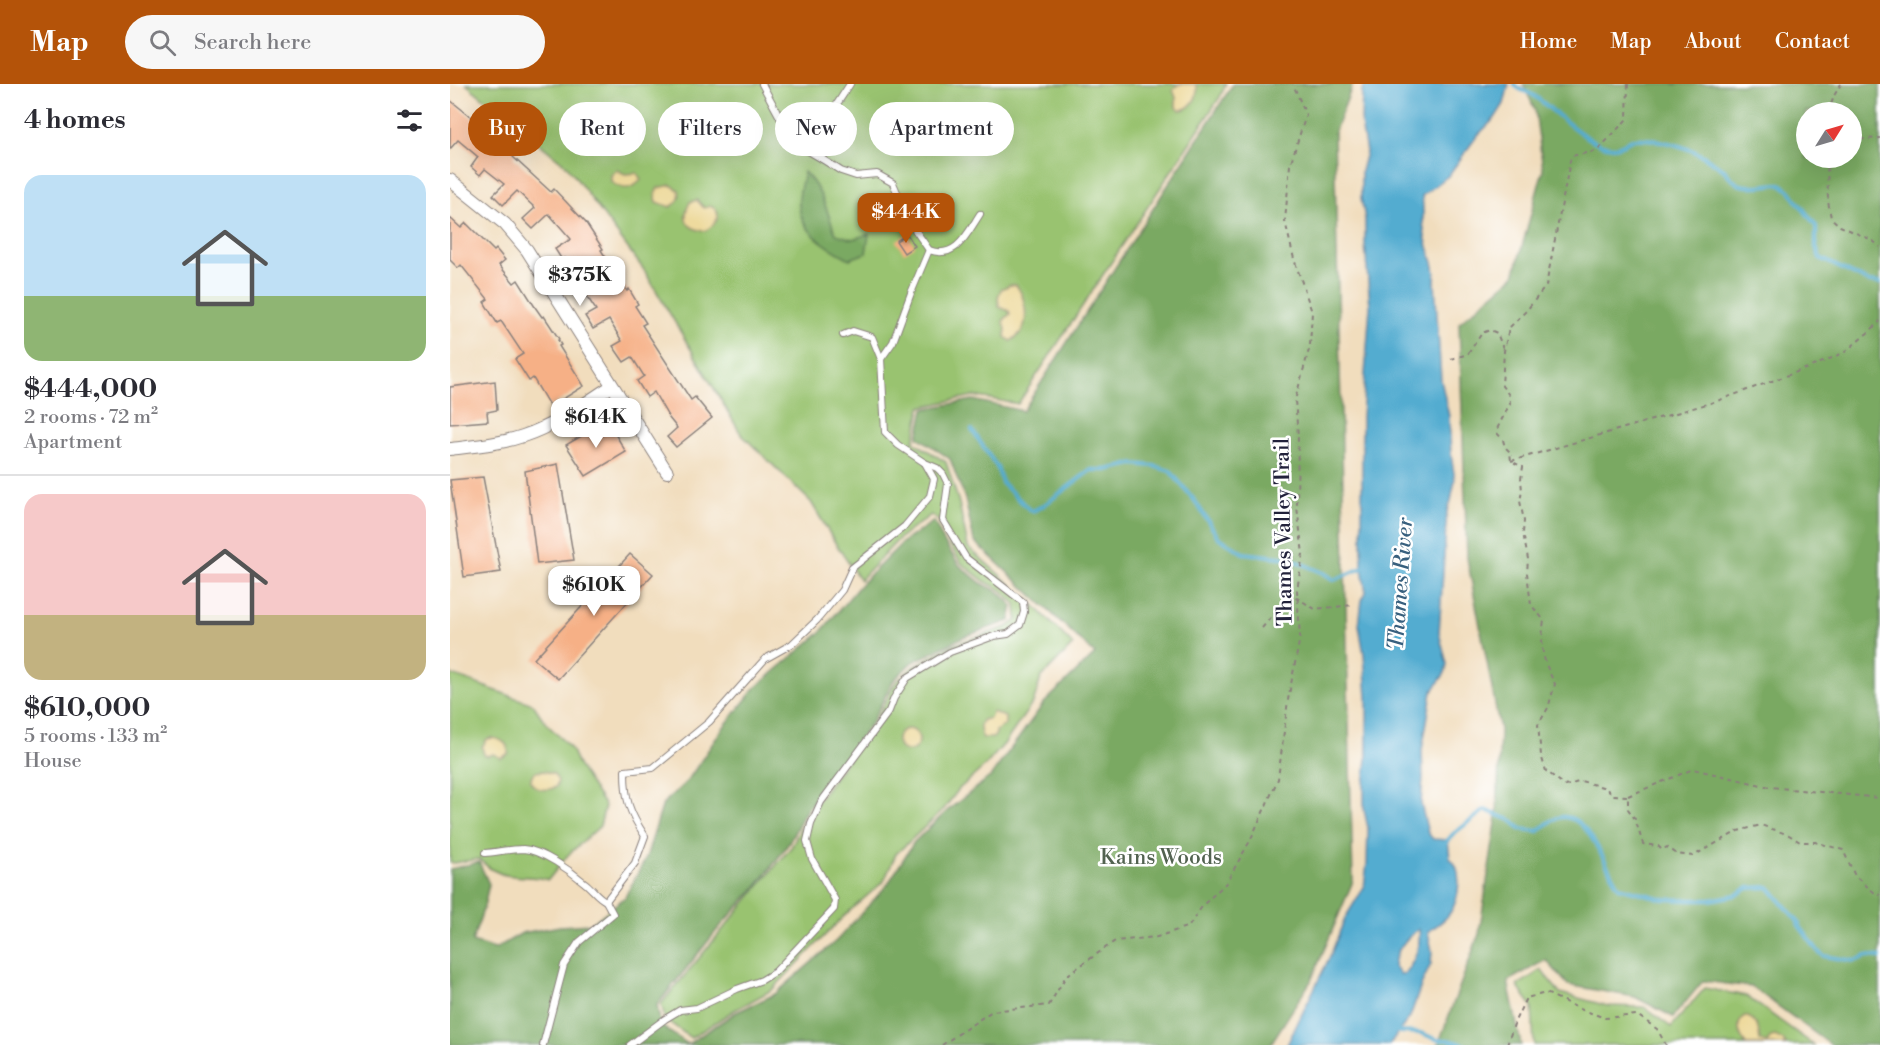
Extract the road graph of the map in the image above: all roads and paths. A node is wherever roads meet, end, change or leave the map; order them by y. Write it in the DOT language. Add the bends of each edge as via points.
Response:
graph roads {
  1 [pos="762,84"];
  2 [pos="850,84"];
  3 [pos="1293,84"];
  4 [pos="1628,84"];
  5 [pos="1842,84"];
  6 [pos="1832,102"];
  7 [pos="1880,138"];
  8 [pos="1862,139"];
  9 [pos="822,159"];
  10 [pos="1827,168"];
  11 [pos="450,180"];
  12 [pos="980,214"];
  13 [pos="1880,247"];
  14 [pos="929,250"];
  15 [pos="1880,321"];
  16 [pos="843,335"];
  17 [pos="1504,351"];
  18 [pos="881,359"];
  19 [pos="1451,359"];
  20 [pos="612,386"];
  21 [pos="450,449"];
  22 [pos="1511,461"];
  23 [pos="925,463"];
  24 [pos="668,472"];
  25 [pos="1297,598"];
  26 [pos="1353,605"];
  27 [pos="1262,628"];
  28 [pos="1628,796"];
  29 [pos="1880,798"];
  30 [pos="485,853"];
  31 [pos="1880,895"];
  32 [pos="606,901"];
  33 [pos="543,1045"];
  34 [pos="630,1045"];
  35 [pos="942,1045"];
  36 [pos="1507,1045"];
  37 [pos="1666,1045"];
  1 -- 9 [label="lane" via="789,134"];
  2 -- 9 [label="lane" via="819,141"];
  3 -- 25 [label="path, Thames Valley Trail" via="1306,115 1290,165 1285,221 1293,259 1312,312 1310,346 1295,400 1297,507 1303,554"];
  4 -- 17 [label="path" via="1627,119 1597,151 1571,156 1546,286 1509,328"];
  5 -- 6 [label="path"];
  7 -- 8 [label="path"];
  9 -- 14 [label="lane" via="841,171 856,176 877,174 893,183 911,224"];
  10 -- 13 [label="path" via="1831,218"];
  11 -- 20 [label="street" via="505,224 527,250"];
  12 -- 14 [label="lane" via="966,236 949,252"];
  14 -- 18 [label="lane" via="893,342"];
  15 -- 22 [label="path" via="1845,352 1816,365 1717,401"];
  16 -- 18 [label="lane" via="853,331 872,337"];
  17 -- 19 [label="path" via="1497,333 1490,330 1482,333 1468,354"];
  17 -- 22 [label="path" via="1502,386 1510,403 1497,433 1510,452"];
  18 -- 23 [label="lane" via="885,432"];
  20 -- 21 [label="street" via="542,429 501,442"];
  20 -- 24 [label="street"];
  22 -- 28 [label="path" via="1523,467 1520,501 1531,605 1544,620 1543,661 1555,684 1538,725 1546,771 1566,786 1581,781 1606,788 1612,795"];
  23 -- 32 [label="lane" via="934,479 930,496 905,526 852,568 842,590 817,620 792,644 765,659 709,722 653,768 626,771 625,794 633,819 645,836 635,863"];
  23 -- 34 [label="lane" via="937,468 948,484 943,520 966,558 1023,602 1020,625 1008,634 950,652 907,678 889,711 821,802 807,842 835,900 834,909 775,972 697,1008 680,1010"];
  25 -- 26 [label="path" via="1315,609"];
  25 -- 27 [label="path" via="1278,609"];
  25 -- 35 [label="path, Thames Valley Trail" via="1300,637 1278,779 1226,883 1203,905 1190,926 1157,937 1115,941 1066,976 1049,1005 992,1011"];
  28 -- 29 [label="path" via="1693,769 1770,787"];
  28 -- 31 [label="path" via="1628,809 1643,844 1693,856 1738,831 1761,825 1800,842 1843,850 1855,876"];
  30 -- 32 [label="lane" via="524,849 541,854 574,874"];
  32 -- 33 [label="lane" via="613,914 579,942 564,965"];
  36 -- 37 [label="path" via="1526,998 1546,993 1605,1018 1637,1015 1657,1029"];
}
